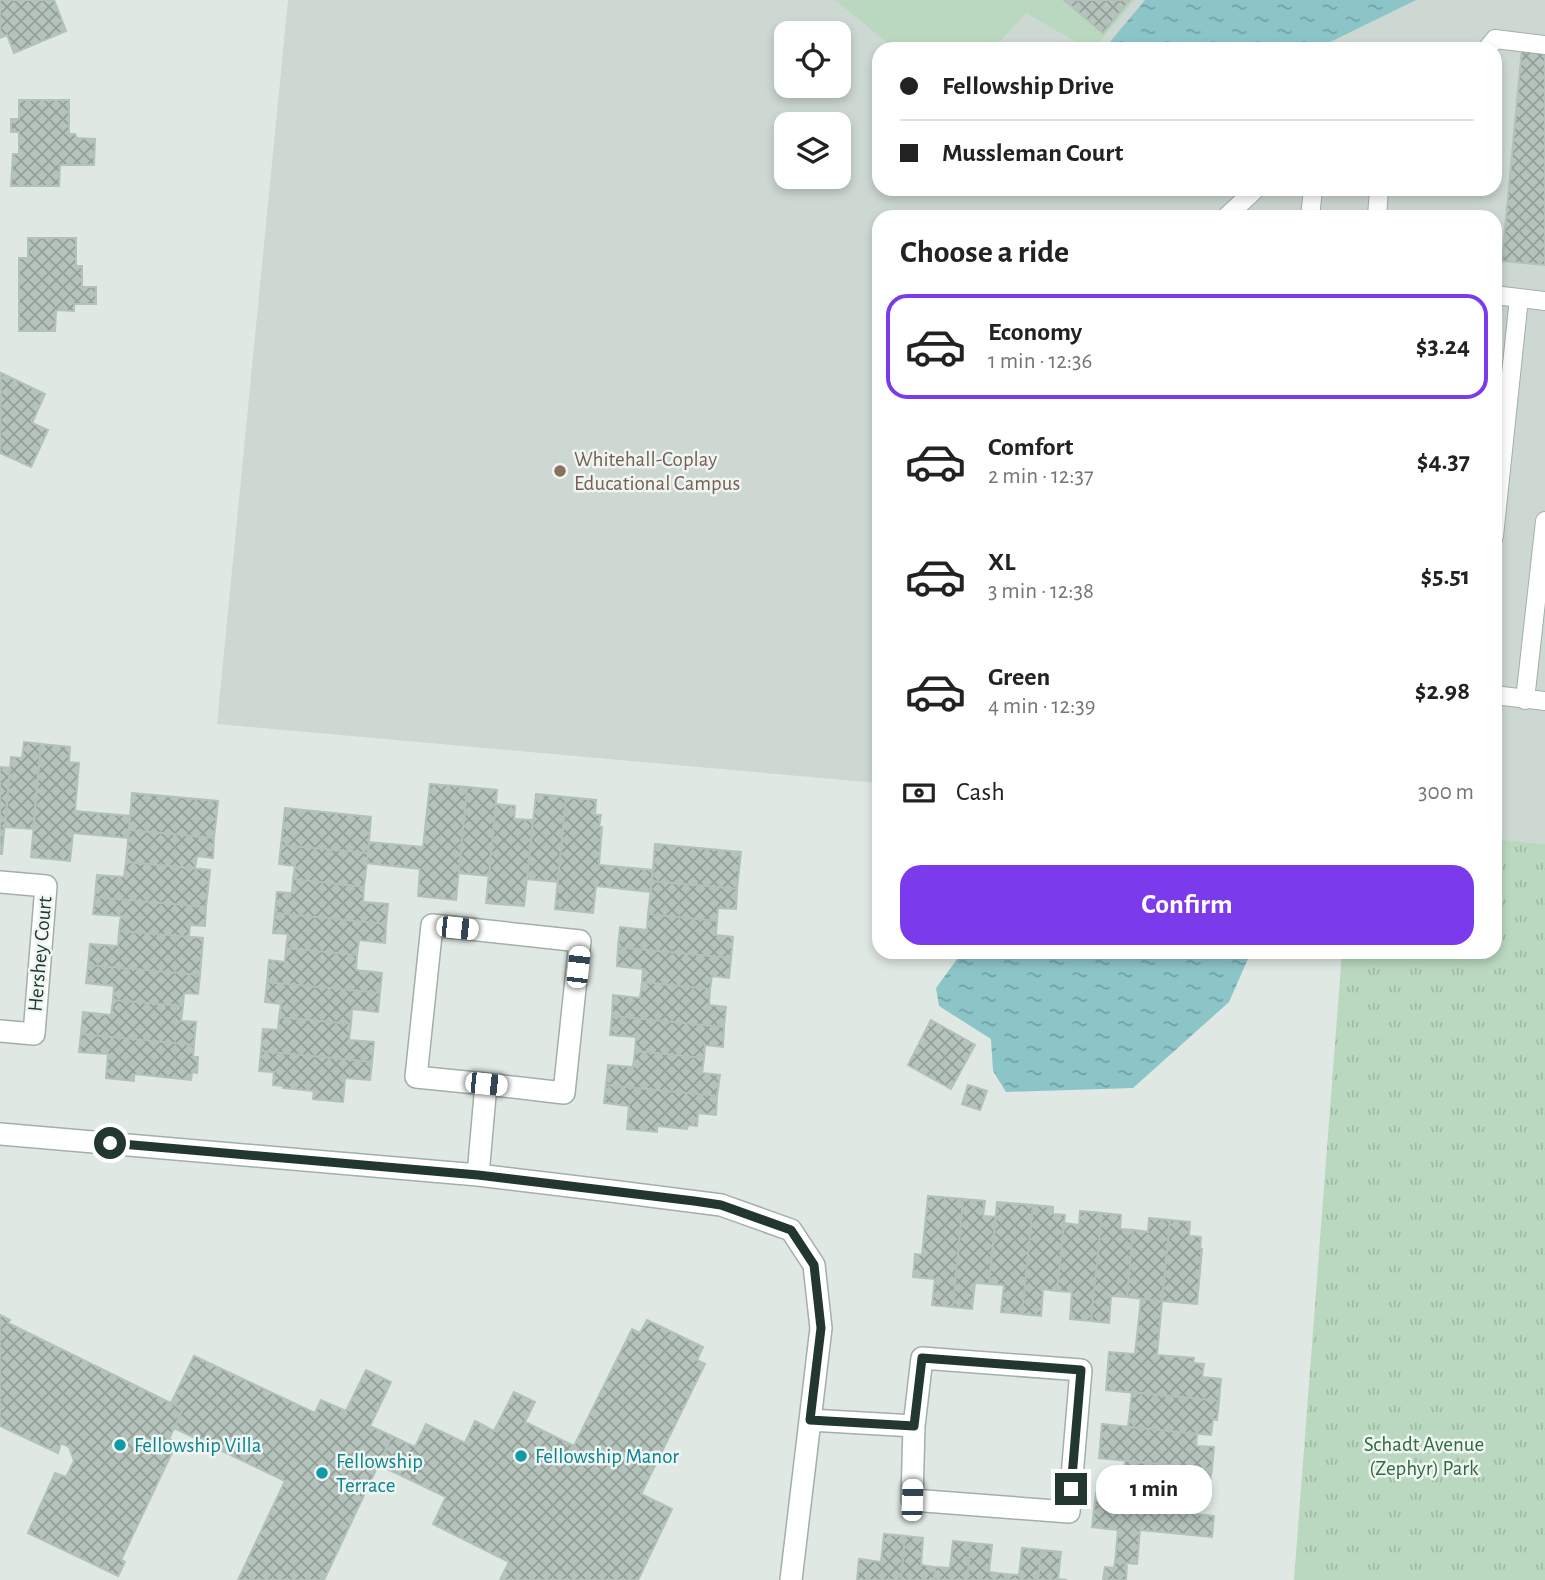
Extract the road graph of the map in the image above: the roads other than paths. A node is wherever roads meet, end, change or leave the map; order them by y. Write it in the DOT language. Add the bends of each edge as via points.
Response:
graph roads {
  1 [pos="1493,42"];
  2 [pos="1545,45"];
  3 [pos="1248,196"];
  4 [pos="1234,210"];
  5 [pos="1502,296"];
  6 [pos="1519,298"];
  7 [pos="1545,301"];
  8 [pos="1502,460"];
  9 [pos="1545,521"];
  10 [pos="1502,696"];
  11 [pos="1525,699"];
  12 [pos="1545,701"];
  13 [pos="0,882"];
  14 [pos="0,1031"];
  15 [pos="486,1084"];
  16 [pos="0,1133"];
  17 [pos="478,1175"];
  18 [pos="810,1420"];
  19 [pos="914,1426"];
  20 [pos="791,1580"];
  1 -- 2 [label="lane"];
  3 -- 4 [label="lane"];
  5 -- 6 [label="lane"];
  6 -- 7 [label="lane"];
  6 -- 8 [label="lane"];
  9 -- 11 [label="lane"];
  10 -- 11 [label="lane"];
  11 -- 12 [label="lane"];
  13 -- 14 [label="street, Hershey Court" via="46,886 34,1034"];
  15 -- 15 [label="street" via="416,1077 432,925 580,941 564,1093"];
  15 -- 17 [label="street"];
  16 -- 17 [label="street"];
  17 -- 18 [label="street" via="721,1205 791,1230 814,1265 820,1315"];
  18 -- 19 [label="street"];
  18 -- 20 [label="street"];
  19 -- 19 [label="street" via="922,1358 1081,1370 1069,1512 912,1500"];
}
